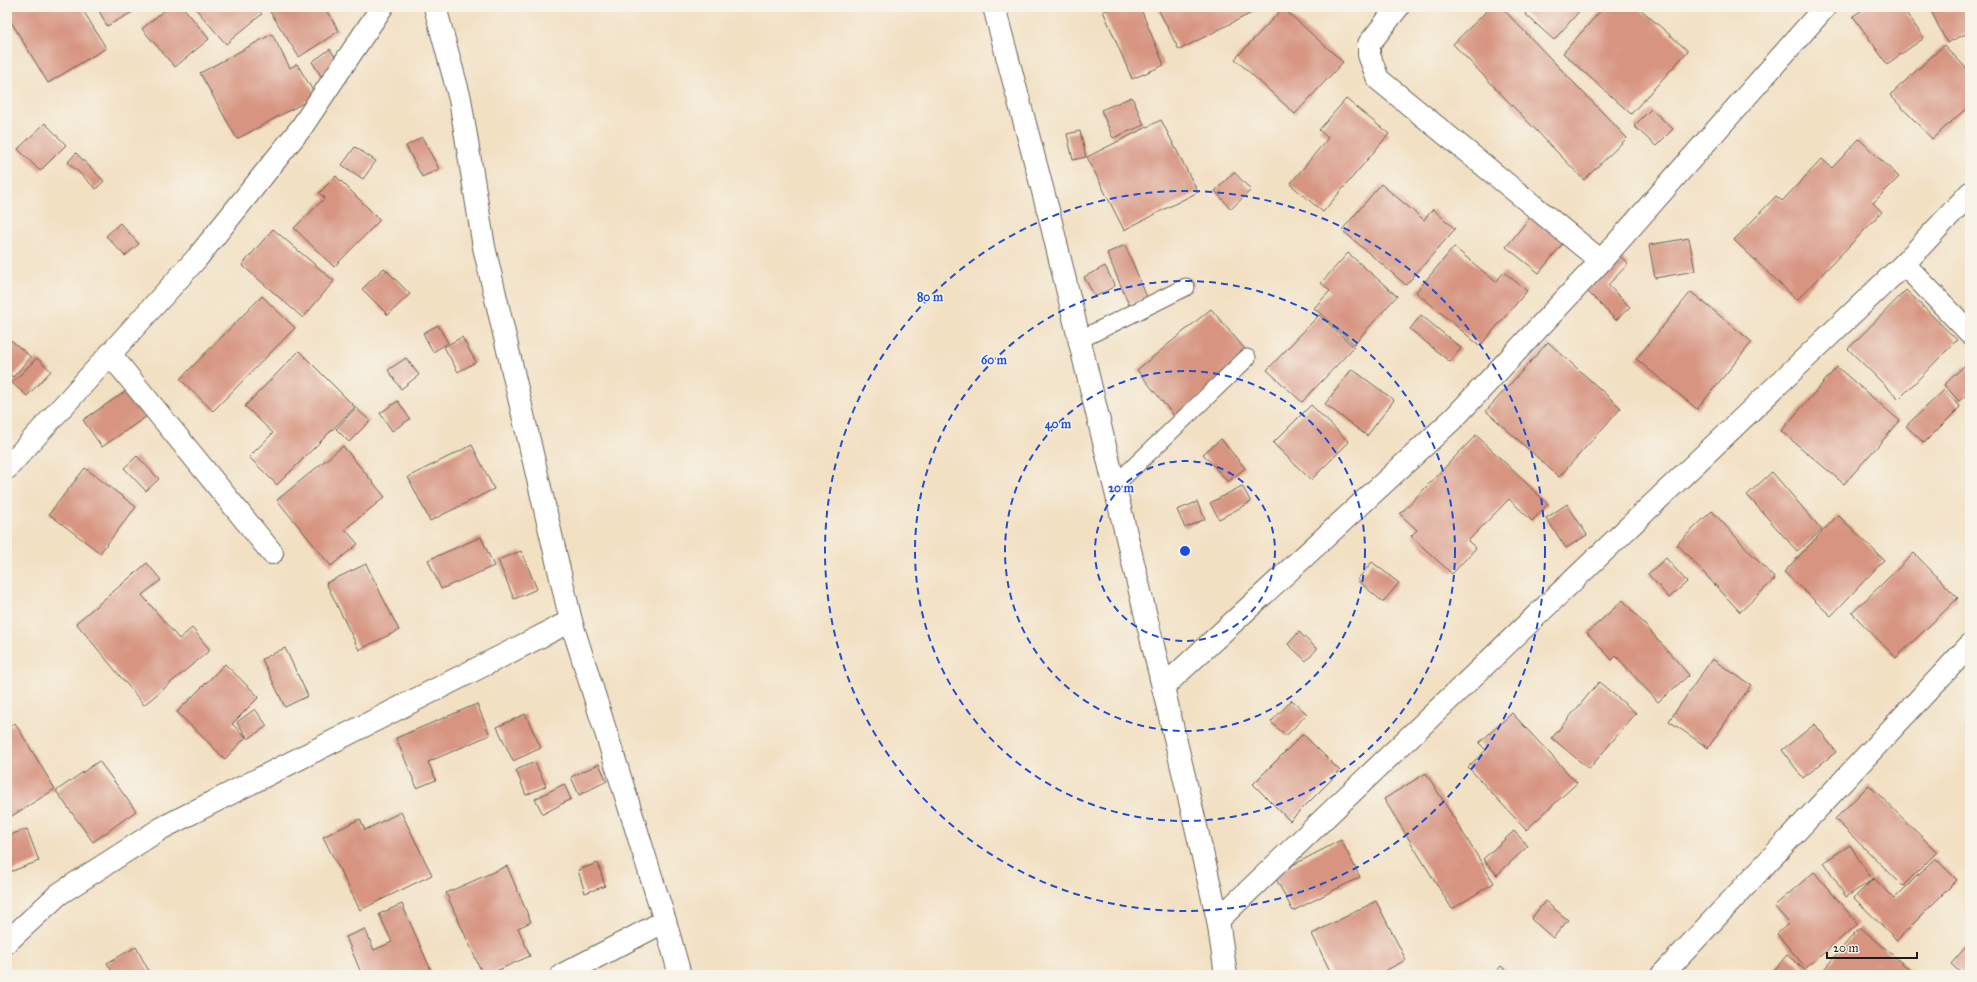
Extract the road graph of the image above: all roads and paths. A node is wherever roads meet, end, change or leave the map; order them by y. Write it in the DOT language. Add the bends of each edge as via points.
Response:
graph roads {
  1 [pos="382,7"];
  2 [pos="435,7"];
  3 [pos="994,7"];
  4 [pos="1398,7"];
  5 [pos="1825,7"];
  6 [pos="1970,193"];
  7 [pos="1601,261"];
  8 [pos="1904,264"];
  9 [pos="1186,287"];
  10 [pos="1970,333"];
  11 [pos="1079,340"];
  12 [pos="110,354"];
  13 [pos="1247,358"];
  14 [pos="7,468"];
  15 [pos="1114,486"];
  16 [pos="272,553"];
  17 [pos="571,621"];
  18 [pos="1970,645"];
  19 [pos="1163,687"];
  20 [pos="1218,920"];
  21 [pos="665,921"];
  22 [pos="7,942"];
  23 [pos="562,975"];
  24 [pos="680,975"];
  25 [pos="1226,975"];
  26 [pos="1662,975"];
  1 -- 12 [label="street" via="301,128 197,258"];
  2 -- 17 [label="street" via="460,99 484,247"];
  3 -- 11 [label="street" via="1049,214"];
  4 -- 7 [label="street" via="1369,44 1369,55 1378,79"];
  5 -- 7 [label="street"];
  6 -- 8 [label="street"];
  7 -- 19 [label="street" via="1454,418"];
  8 -- 10 [label="street"];
  8 -- 20 [label="street"];
  9 -- 11 [label="lane"];
  11 -- 15 [label="street"];
  12 -- 14 [label="street"];
  12 -- 16 [label="street"];
  13 -- 15 [label="lane"];
  15 -- 19 [label="street"];
  17 -- 21 [label="street"];
  17 -- 22 [label="street" via="162,828 59,894"];
  18 -- 26 [label="street"];
  19 -- 20 [label="street"];
  20 -- 25 [label="street"];
  21 -- 23 [label="street"];
  21 -- 24 [label="street"];
}
